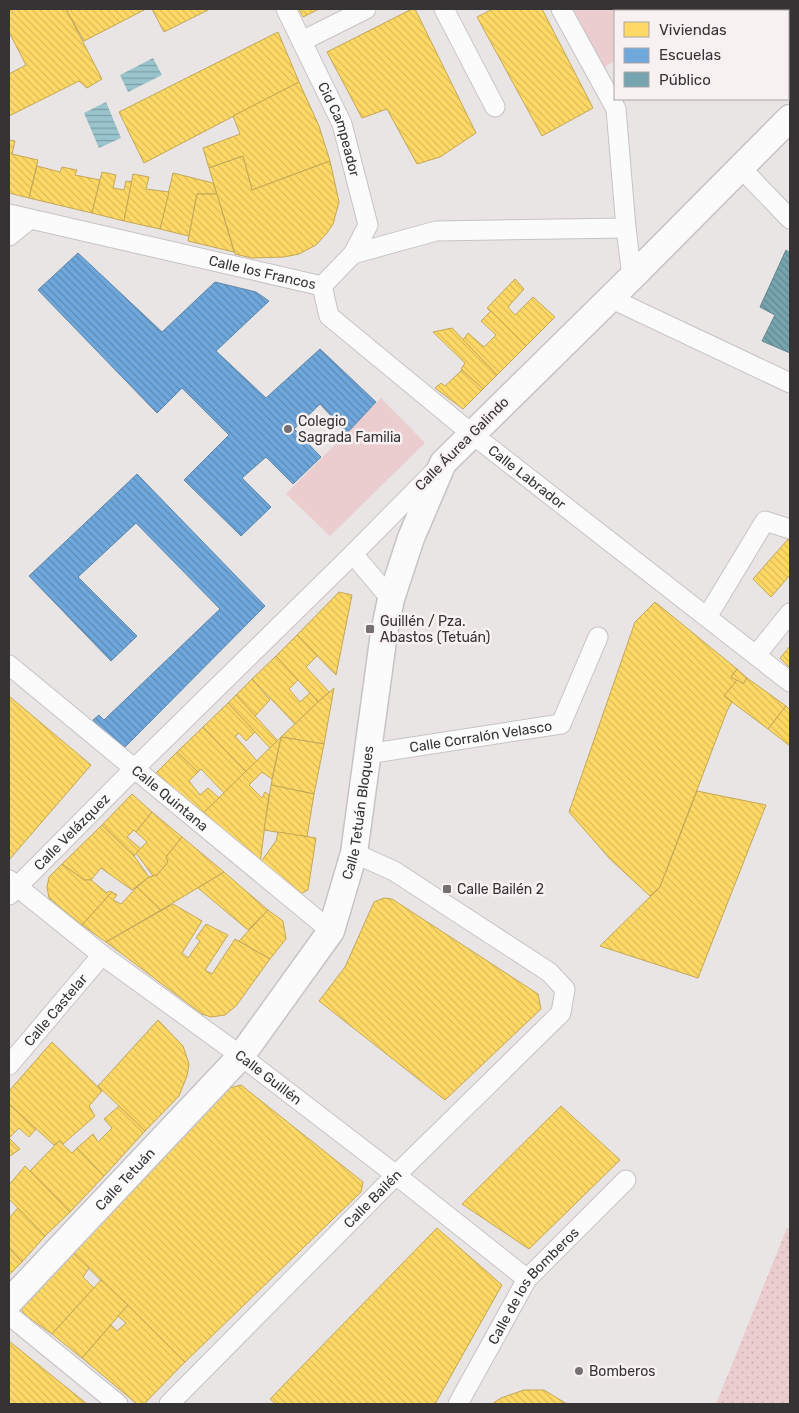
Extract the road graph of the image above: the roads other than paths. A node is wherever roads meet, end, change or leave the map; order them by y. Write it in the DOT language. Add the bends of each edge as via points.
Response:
graph roads {
  1 [pos="286,9"];
  2 [pos="366,9"];
  3 [pos="444,9"];
  4 [pos="561,9"];
  5 [pos="302,41"];
  6 [pos="496,107"];
  7 [pos="790,118"];
  8 [pos="741,168"];
  9 [pos="9,214"];
  10 [pos="30,219"];
  11 [pos="790,219"];
  12 [pos="626,228"];
  13 [pos="9,236"];
  14 [pos="353,254"];
  15 [pos="632,278"];
  16 [pos="322,286"];
  17 [pos="610,298"];
  18 [pos="790,383"];
  19 [pos="472,434"];
  20 [pos="442,463"];
  21 [pos="790,529"];
  22 [pos="353,554"];
  23 [pos="391,599"];
  24 [pos="790,613"];
  25 [pos="706,617"];
  26 [pos="598,637"];
  27 [pos="756,655"];
  28 [pos="9,665"];
  29 [pos="790,682"];
  30 [pos="367,754"];
  31 [pos="134,768"];
  32 [pos="354,853"];
  33 [pos="11,887"];
  34 [pos="331,931"];
  35 [pos="102,955"];
  36 [pos="241,1056"];
  37 [pos="9,1065"];
  38 [pos="396,1175"];
  39 [pos="626,1180"];
  40 [pos="526,1279"];
  41 [pos="9,1302"];
  42 [pos="9,1315"];
  43 [pos="118,1404"];
  44 [pos="169,1404"];
  45 [pos="458,1404"];
  1 -- 5 [label="street, Cid Campeador"];
  2 -- 5 [label="street"];
  3 -- 6 [label="street"];
  4 -- 12 [label="street" via="616,109"];
  5 -- 14 [label="street, Cid Campeador" via="342,124 368,225"];
  7 -- 8 [label="street, Calle Áurea Galindo"];
  8 -- 11 [label="street"];
  8 -- 15 [label="street, Calle Áurea Galindo"];
  9 -- 10 [label="street, Calle los Francos"];
  10 -- 13 [label="street"];
  10 -- 16 [label="street, Calle los Francos"];
  12 -- 14 [label="street" via="436,231"];
  12 -- 15 [label="street"];
  14 -- 16 [label="street, Calle los Francos"];
  15 -- 17 [label="street, Calle Áurea Galindo"];
  16 -- 19 [label="street, Calle Labrador" via="329,316"];
  17 -- 18 [label="street"];
  17 -- 19 [label="street, Calle Áurea Galindo"];
  19 -- 20 [label="street, Calle Áurea Galindo"];
  19 -- 25 [label="street, Calle Labrador"];
  20 -- 22 [label="street, Calle Áurea Galindo"];
  20 -- 23 [label="street, Calle Tetuán Bloques" via="418,518"];
  21 -- 25 [label="street" via="765,521"];
  22 -- 23 [label="street"];
  22 -- 31 [label="street, Calle Áurea Galindo"];
  23 -- 30 [label="street, Calle Tetuán Bloques"];
  24 -- 27 [label="street"];
  25 -- 27 [label="street, Calle Labrador"];
  26 -- 30 [label="street, Calle Corralón Velasco" via="561,724"];
  27 -- 29 [label="street, Calle Labrador"];
  28 -- 31 [label="street, Calle Quintana"];
  30 -- 32 [label="street, Calle Tetuán Bloques"];
  31 -- 33 [label="street, Calle Velázquez"];
  31 -- 34 [label="street, Calle Quintana"];
  32 -- 34 [label="street, Calle Tetuán Bloques"];
  32 -- 38 [label="street, Calle Bailén" via="394,871 549,972 565,989 561,1013"];
  33 -- 35 [label="street, Calle Guillén"];
  34 -- 36 [label="street, Calle Tetuán Bloques"];
  35 -- 36 [label="street, Calle Guillén"];
  35 -- 37 [label="street, Calle Castelar"];
  36 -- 38 [label="street, Calle Guillén"];
  36 -- 41 [label="street, Calle Tetuán"];
  38 -- 40 [label="street, Calle Guillén"];
  38 -- 44 [label="street, Calle Bailén"];
  39 -- 40 [label="street, Calle de los Bomberos"];
  40 -- 45 [label="street, Calle de los Bomberos"];
  42 -- 43 [label="street"];
}
